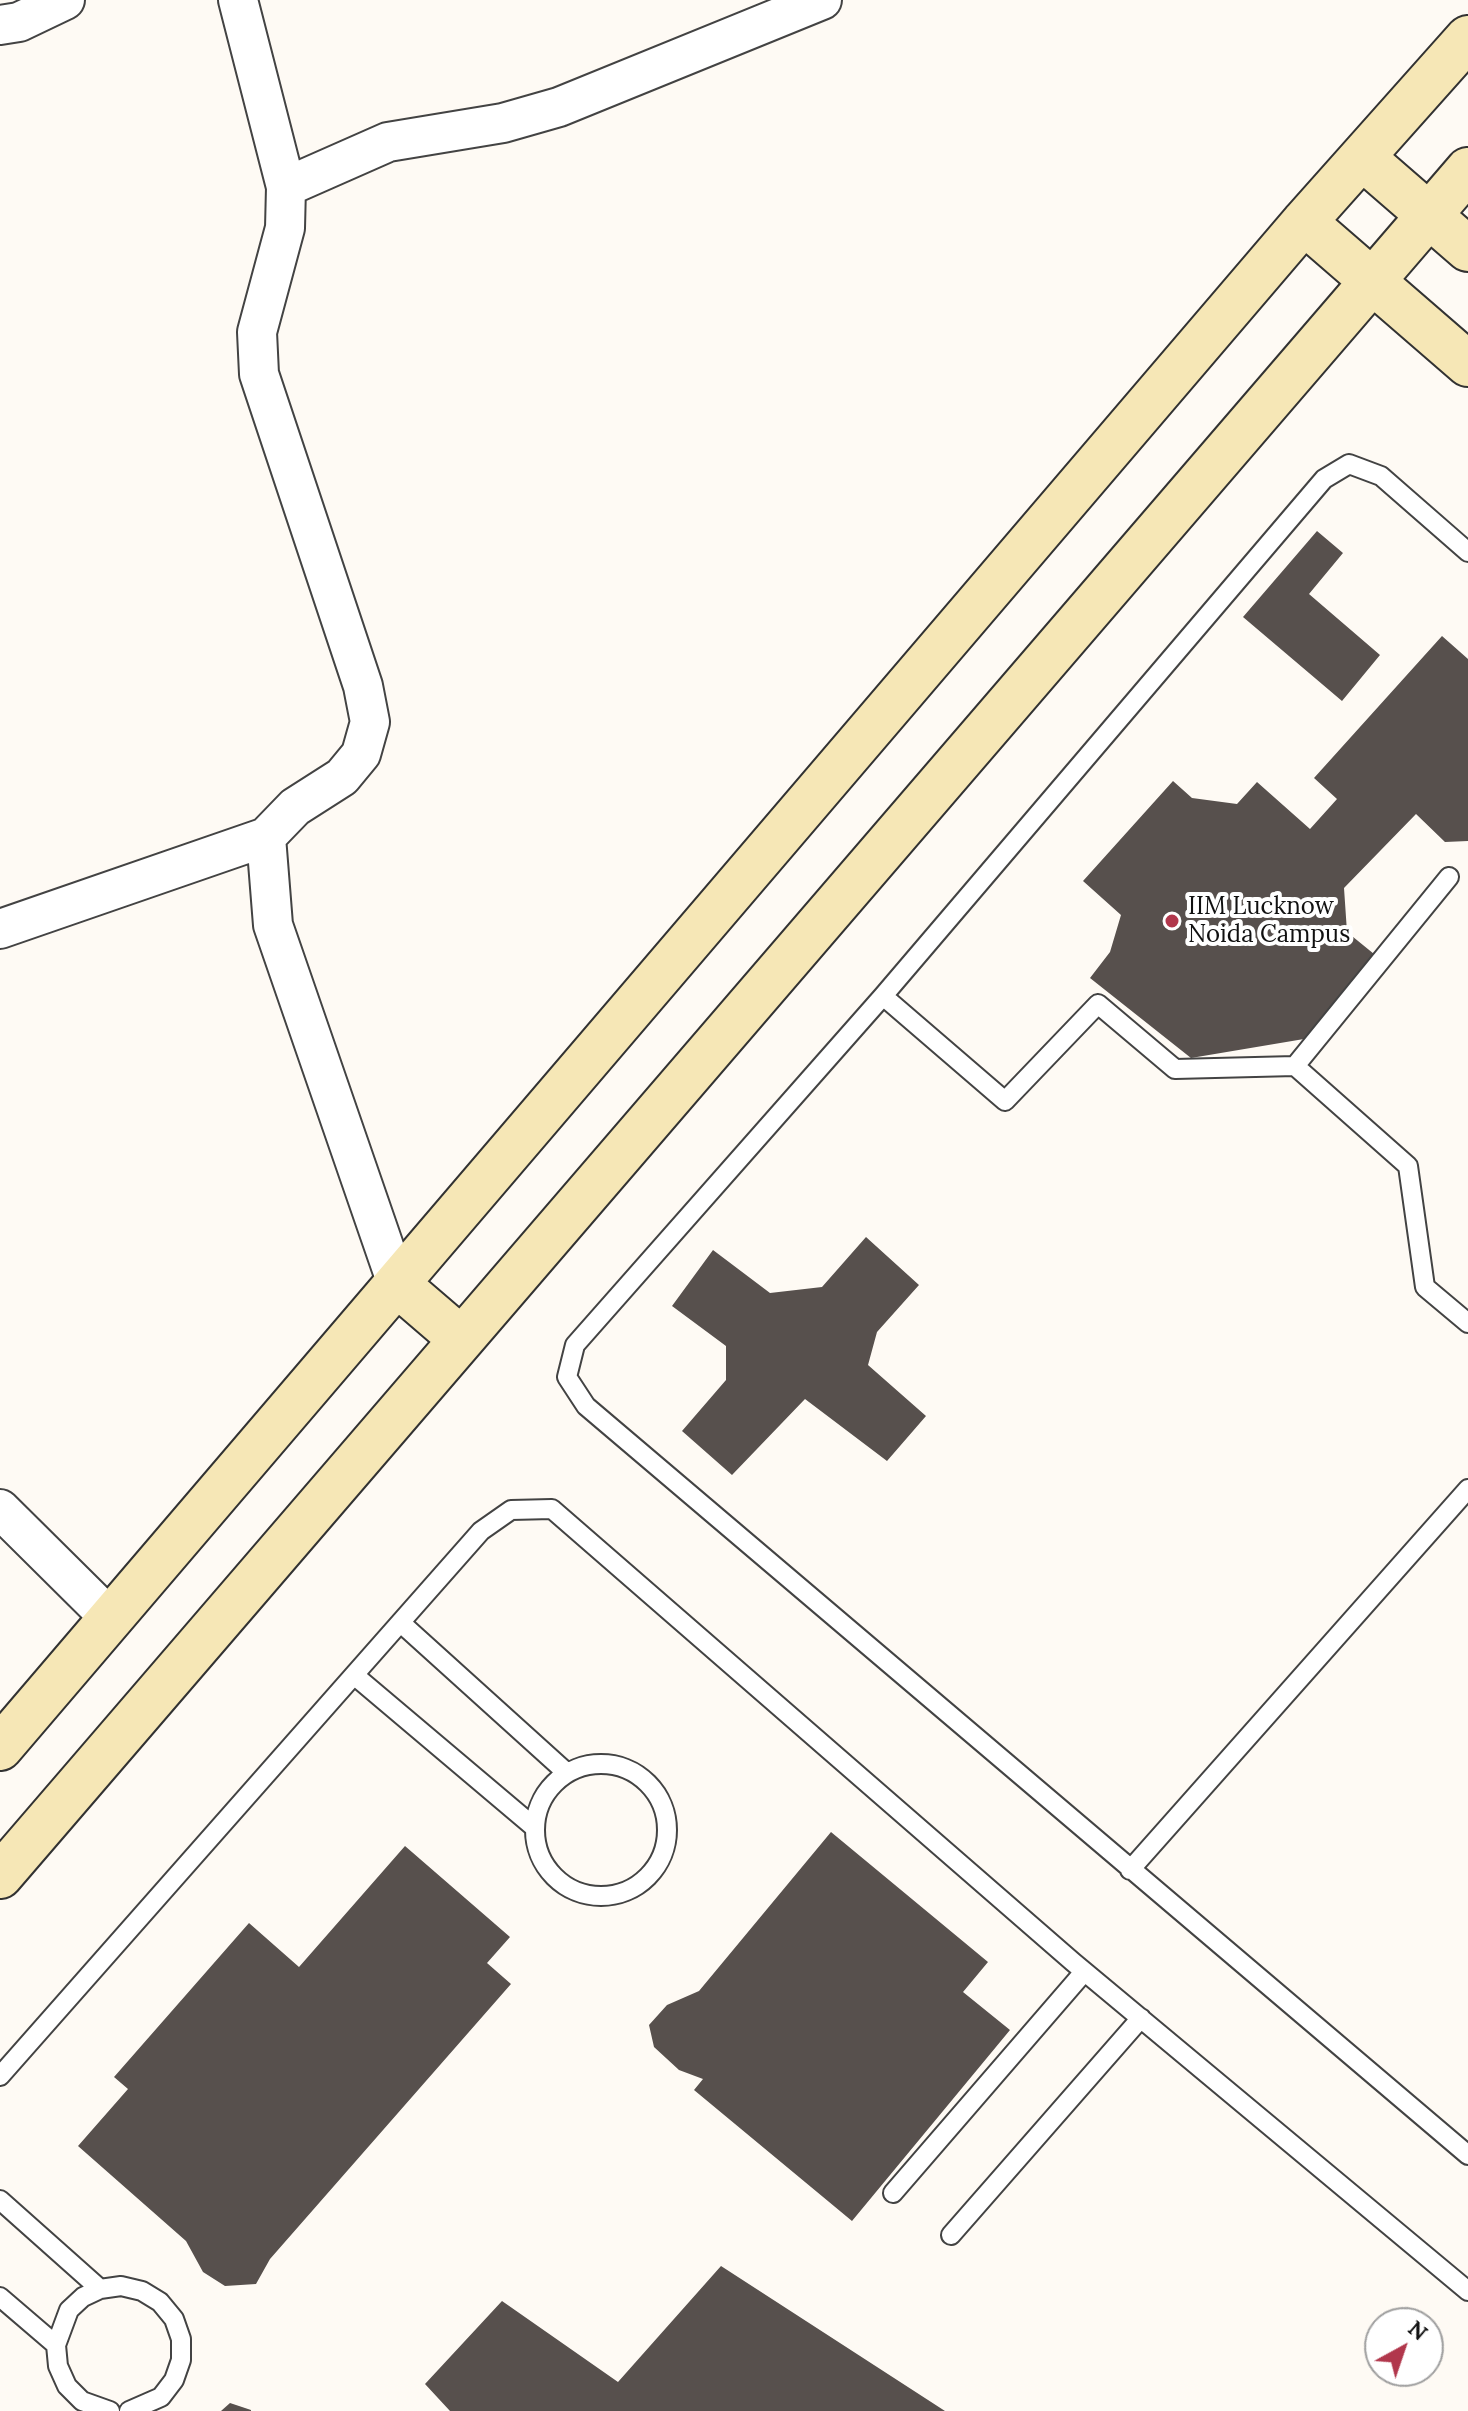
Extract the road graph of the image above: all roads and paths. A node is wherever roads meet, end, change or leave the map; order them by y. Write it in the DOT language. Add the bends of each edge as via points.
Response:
graph roads {
  1 [pos="65,0"];
  2 [pos="238,0"];
  3 [pos="822,0"];
  4 [pos="0,25"];
  5 [pos="1468,38"];
  6 [pos="1363,158"];
  7 [pos="1468,170"];
  8 [pos="286,187"];
  9 [pos="1430,215"];
  10 [pos="1304,222"];
  11 [pos="1468,249"];
  12 [pos="1371,281"];
  13 [pos="1468,364"];
  14 [pos="1468,552"];
  15 [pos="266,837"];
  16 [pos="1449,877"];
  17 [pos="0,929"];
  18 [pos="883,996"];
  19 [pos="1295,1066"];
  20 [pos="397,1284"];
  21 [pos="1468,1323"];
  22 [pos="461,1339"];
  23 [pos="1468,1489"];
  24 [pos="0,1509"];
  25 [pos="111,1619"];
  26 [pos="401,1623"];
  27 [pos="354,1675"];
  28 [pos="0,1748"];
  29 [pos="567,1773"];
  30 [pos="534,1827"];
  31 [pos="1130,1870"];
  32 [pos="0,1876"];
  33 [pos="1084,1972"];
  34 [pos="1141,2018"];
  35 [pos="0,2076"];
  36 [pos="1468,2155"];
  37 [pos="893,2193"];
  38 [pos="0,2200"];
  39 [pos="951,2235"];
  40 [pos="100,2289"];
  41 [pos="1468,2291"];
  42 [pos="0,2297"];
  43 [pos="56,2345"];
  44 [pos="110,2411"];
  45 [pos="129,2411"];
  1 -- 4 [label="street" via="19,22"];
  2 -- 8 [label="street"];
  3 -- 8 [label="street" via="559,107 503,123 388,142"];
  5 -- 6 [label="street"];
  6 -- 9 [label="street"];
  6 -- 10 [label="street"];
  7 -- 9 [label="street"];
  8 -- 15 [label="street" via="285,228 257,332 259,374 363,686 370,722 361,754 342,777 295,807"];
  9 -- 11 [label="street"];
  9 -- 12 [label="street"];
  10 -- 12 [label="street"];
  10 -- 20 [label="street"];
  12 -- 13 [label="street"];
  12 -- 22 [label="street"];
  14 -- 18 [label="lane" via="1381,476 1349,464 1324,479"];
  15 -- 17 [label="street"];
  15 -- 20 [label="street" via="273,925"];
  16 -- 19 [label="lane"];
  18 -- 19 [label="lane" via="1005,1101 1098,1004 1175,1069"];
  18 -- 31 [label="lane" via="575,1345 567,1377 586,1406"];
  19 -- 21 [label="lane" via="1408,1166 1425,1287"];
  20 -- 22 [label="street"];
  20 -- 25 [label="street"];
  22 -- 32 [label="street"];
  23 -- 31 [label="lane"];
  24 -- 25 [label="street"];
  25 -- 28 [label="street"];
  26 -- 27 [label="lane"];
  26 -- 29 [label="lane"];
  26 -- 33 [label="lane" via="481,1531 511,1510 552,1509"];
  27 -- 30 [label="lane"];
  27 -- 35 [label="lane"];
  29 -- 30 [label="lane" via="539,1805"];
  29 -- 30 [label="lane" via="610,1764 649,1784 668,1824 657,1866 624,1893 581,1893 546,1868"];
  31 -- 36 [label="lane"];
  33 -- 34 [label="lane"];
  33 -- 37 [label="lane"];
  34 -- 39 [label="lane"];
  34 -- 41 [label="lane"];
  38 -- 40 [label="lane"];
  40 -- 43 [label="lane" via="69,2310"];
  40 -- 45 [label="lane" via="121,2286 160,2302 181,2339 174,2380 161,2397"];
  42 -- 43 [label="lane"];
  43 -- 44 [label="lane" via="67,2386 82,2401"];
}
